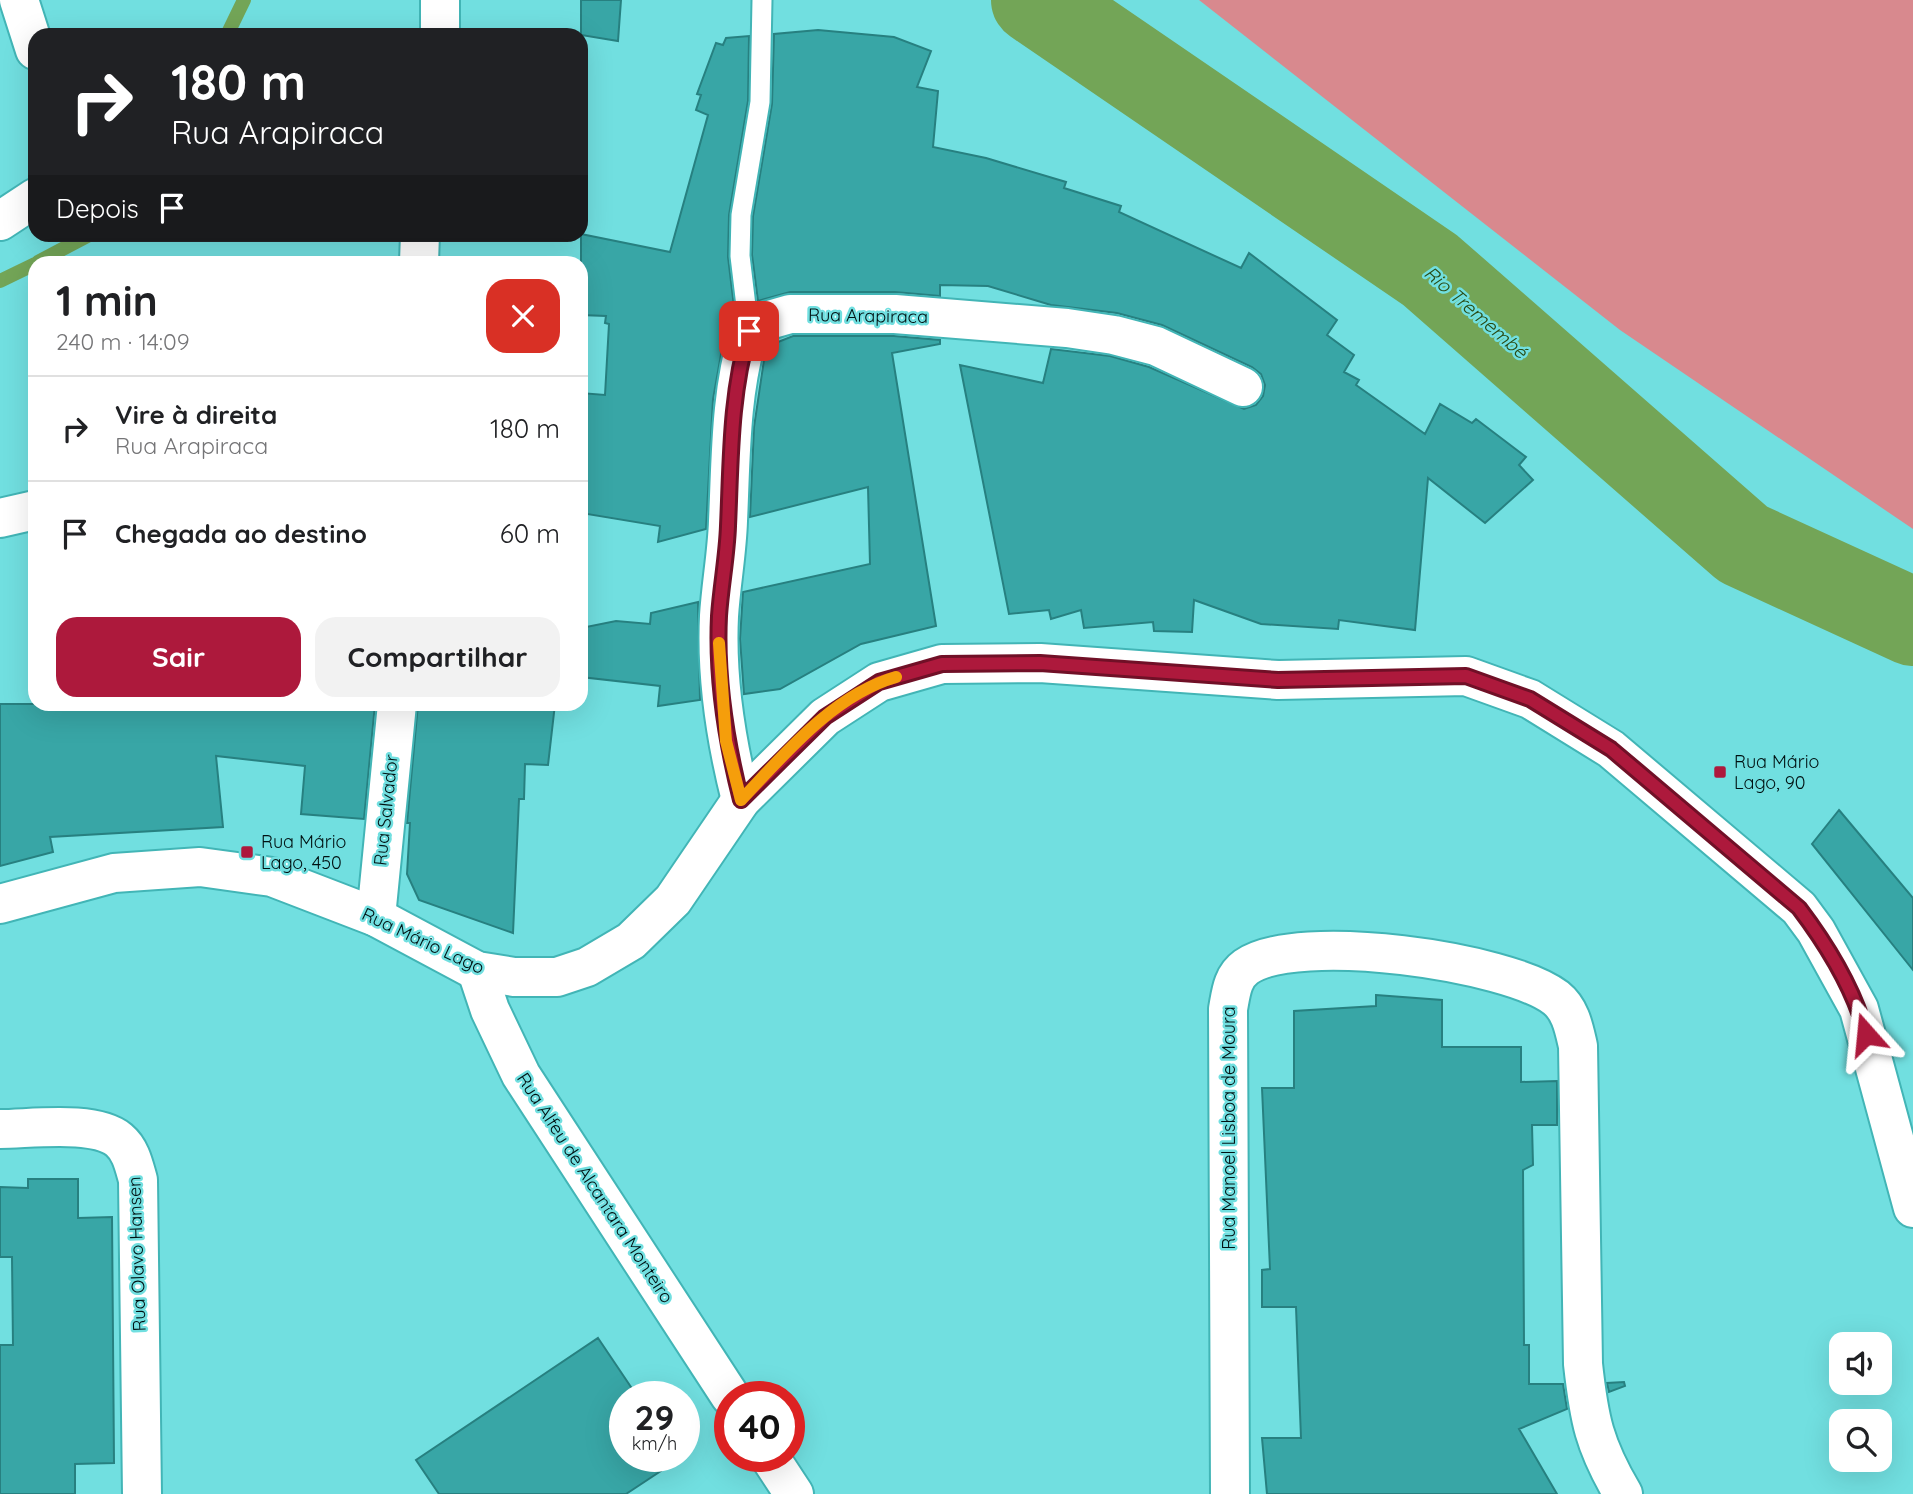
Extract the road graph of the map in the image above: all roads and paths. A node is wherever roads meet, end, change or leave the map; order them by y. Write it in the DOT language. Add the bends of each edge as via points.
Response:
graph roads {
  1 [pos="19,0"];
  2 [pos="440,0"];
  3 [pos="762,0"];
  4 [pos="28,28"];
  5 [pos="440,28"];
  6 [pos="28,203"];
  7 [pos="0,221"];
  8 [pos="749,331"];
  9 [pos="1243,387"];
  10 [pos="28,512"];
  11 [pos="0,518"];
  12 [pos="396,711"];
  13 [pos="741,800"];
  14 [pos="0,904"];
  15 [pos="376,917"];
  16 [pos="478,971"];
  17 [pos="0,1129"];
  18 [pos="1913,1208"];
  19 [pos="720,1381"];
  20 [pos="780,1472"];
  21 [pos="142,1494"];
  22 [pos="794,1494"];
  23 [pos="1230,1494"];
  24 [pos="1623,1494"];
  1 -- 4 [label="street"];
  2 -- 5 [label="street"];
  3 -- 8 [label="lane" via="760,102 741,215 740,256"];
  6 -- 7 [label="street"];
  8 -- 9 [label="street, Rua Arapiraca" via="790,314 895,314 1067,328 1156,346"];
  8 -- 13 [label="street" via="732,410 719,616 726,741"];
  10 -- 11 [label="street"];
  12 -- 15 [label="street, Rua Salvador"];
  13 -- 16 [label="street, Rua Mário Lago" via="673,900 631,941 587,967 557,976 513,977"];
  13 -- 18 [label="street, Rua Mário Lago" via="825,717 879,682 942,664 1040,663 1278,680 1466,676 1530,699 1611,749 1799,908 1859,1009"];
  14 -- 15 [label="street, Rua Mário Lago" via="114,873 200,867 272,877"];
  15 -- 16 [label="street, Rua Mário Lago"];
  16 -- 19 [label="street, Rua Alfeu de Alcantara Monteiro" via="490,1010 521,1075"];
  17 -- 21 [label="street, Rua Olavo Hansen" via="93,1129 120,1141 131,1156 138,1180"];
  20 -- 22 [label="street"];
  23 -- 24 [label="street, Rua Manoel Lisboa de Moura" via="1228,1009 1234,980 1247,967 1272,955 1358,951 1450,961 1525,981 1558,999 1571,1017 1578,1046 1584,1377 1595,1442"];
}
